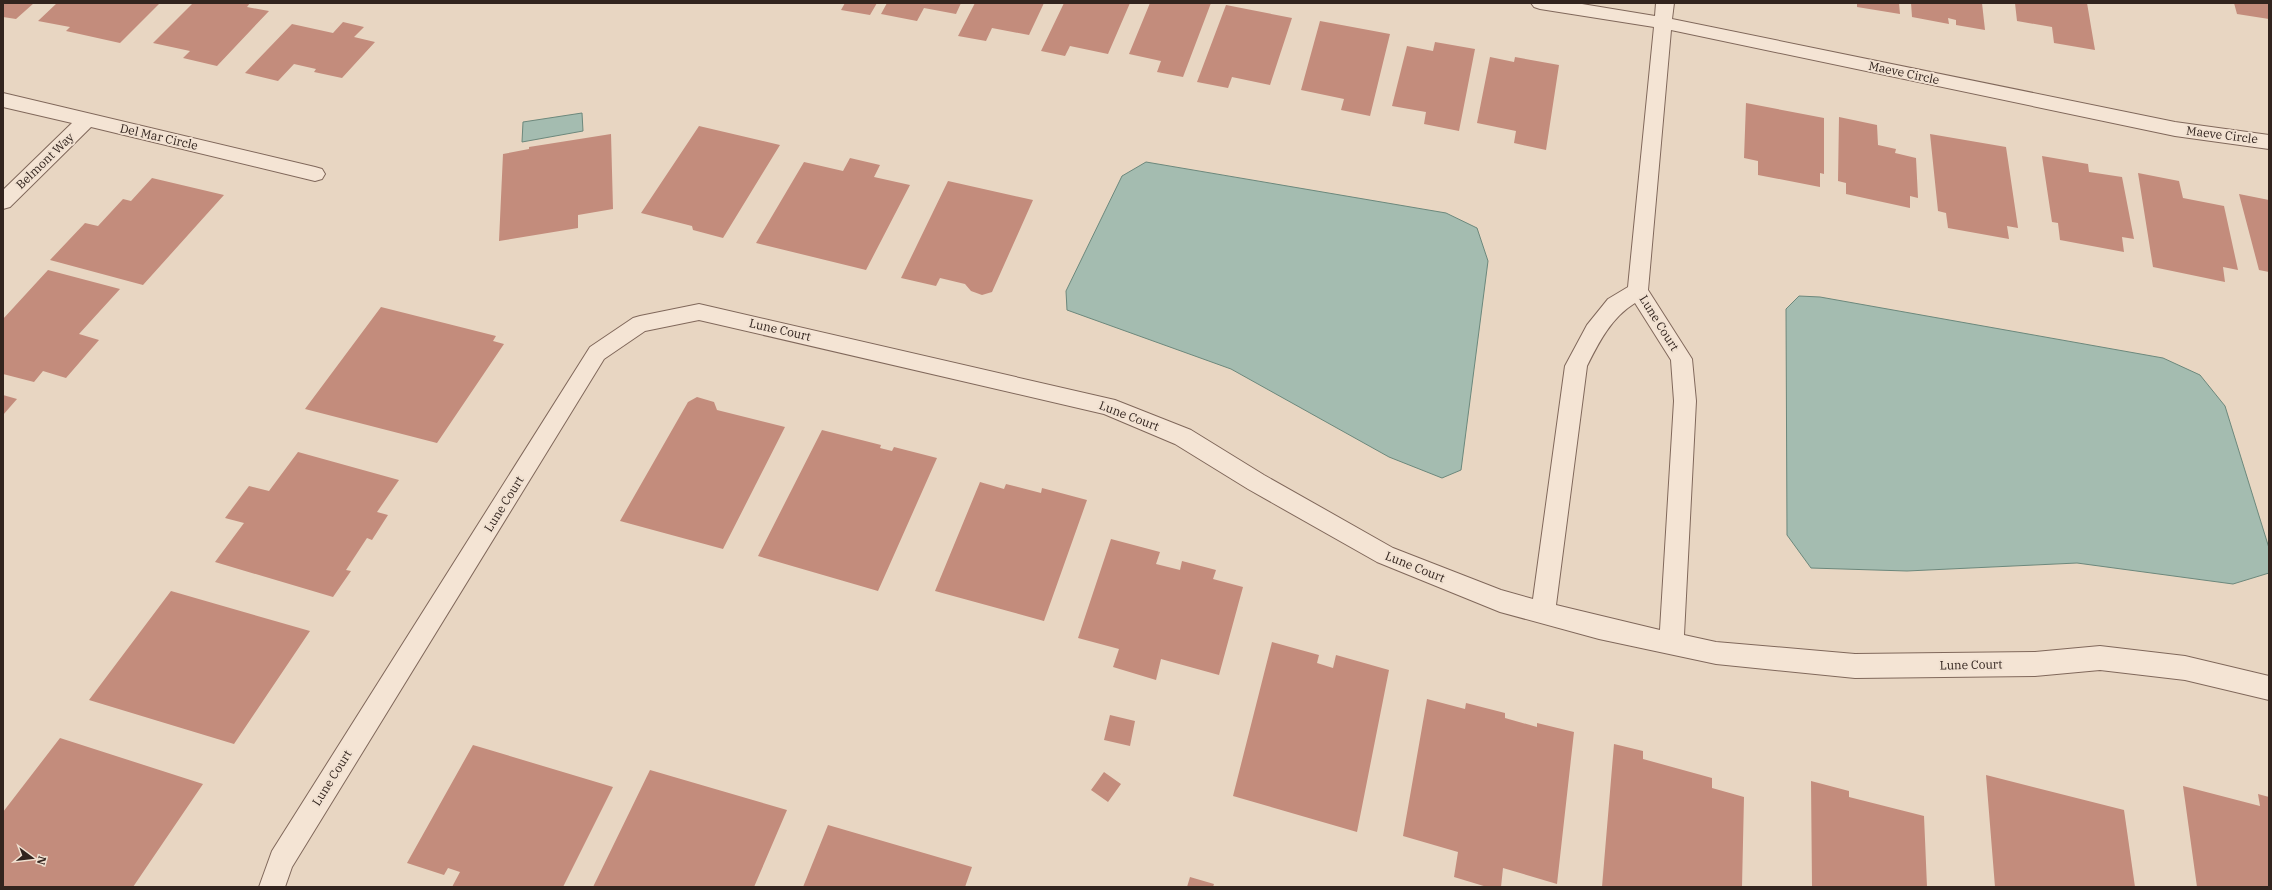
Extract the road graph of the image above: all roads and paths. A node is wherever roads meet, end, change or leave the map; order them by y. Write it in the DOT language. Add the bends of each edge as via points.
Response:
graph roads {
  1 [pos="1540,3"];
  2 [pos="1665,3"];
  3 [pos="1664,23"];
  4 [pos="3,100"];
  5 [pos="87,120"];
  6 [pos="2269,142"];
  7 [pos="315,174"];
  8 [pos="3,202"];
  9 [pos="1638,291"];
  10 [pos="1543,613"];
  11 [pos="1671,643"];
  12 [pos="2269,688"];
  13 [pos="272,887"];
  1 -- 3 [label="street, Maeve Circle"];
  2 -- 3 [label="street, Lune Court"];
  3 -- 6 [label="street, Maeve Circle" via="2175,129"];
  3 -- 9 [label="street, Lune Court"];
  4 -- 5 [label="street, Del Mar Circle"];
  5 -- 7 [label="street, Del Mar Circle"];
  5 -- 8 [label="street, Belmont Way"];
  9 -- 10 [label="street, Lune Court" via="1615,305 1594,331 1576,366"];
  9 -- 11 [label="street, Lune Court" via="1680,359 1685,401"];
  10 -- 11 [label="street, Lune Court"];
  10 -- 13 [label="street, Lune Court" via="1500,601 1385,555 1256,482 1183,437 1107,406 699,312 640,324 597,353 281,860"];
  11 -- 12 [label="street, Lune Court" via="1716,652 1855,666 2035,664 2100,658 2185,668"];
}
